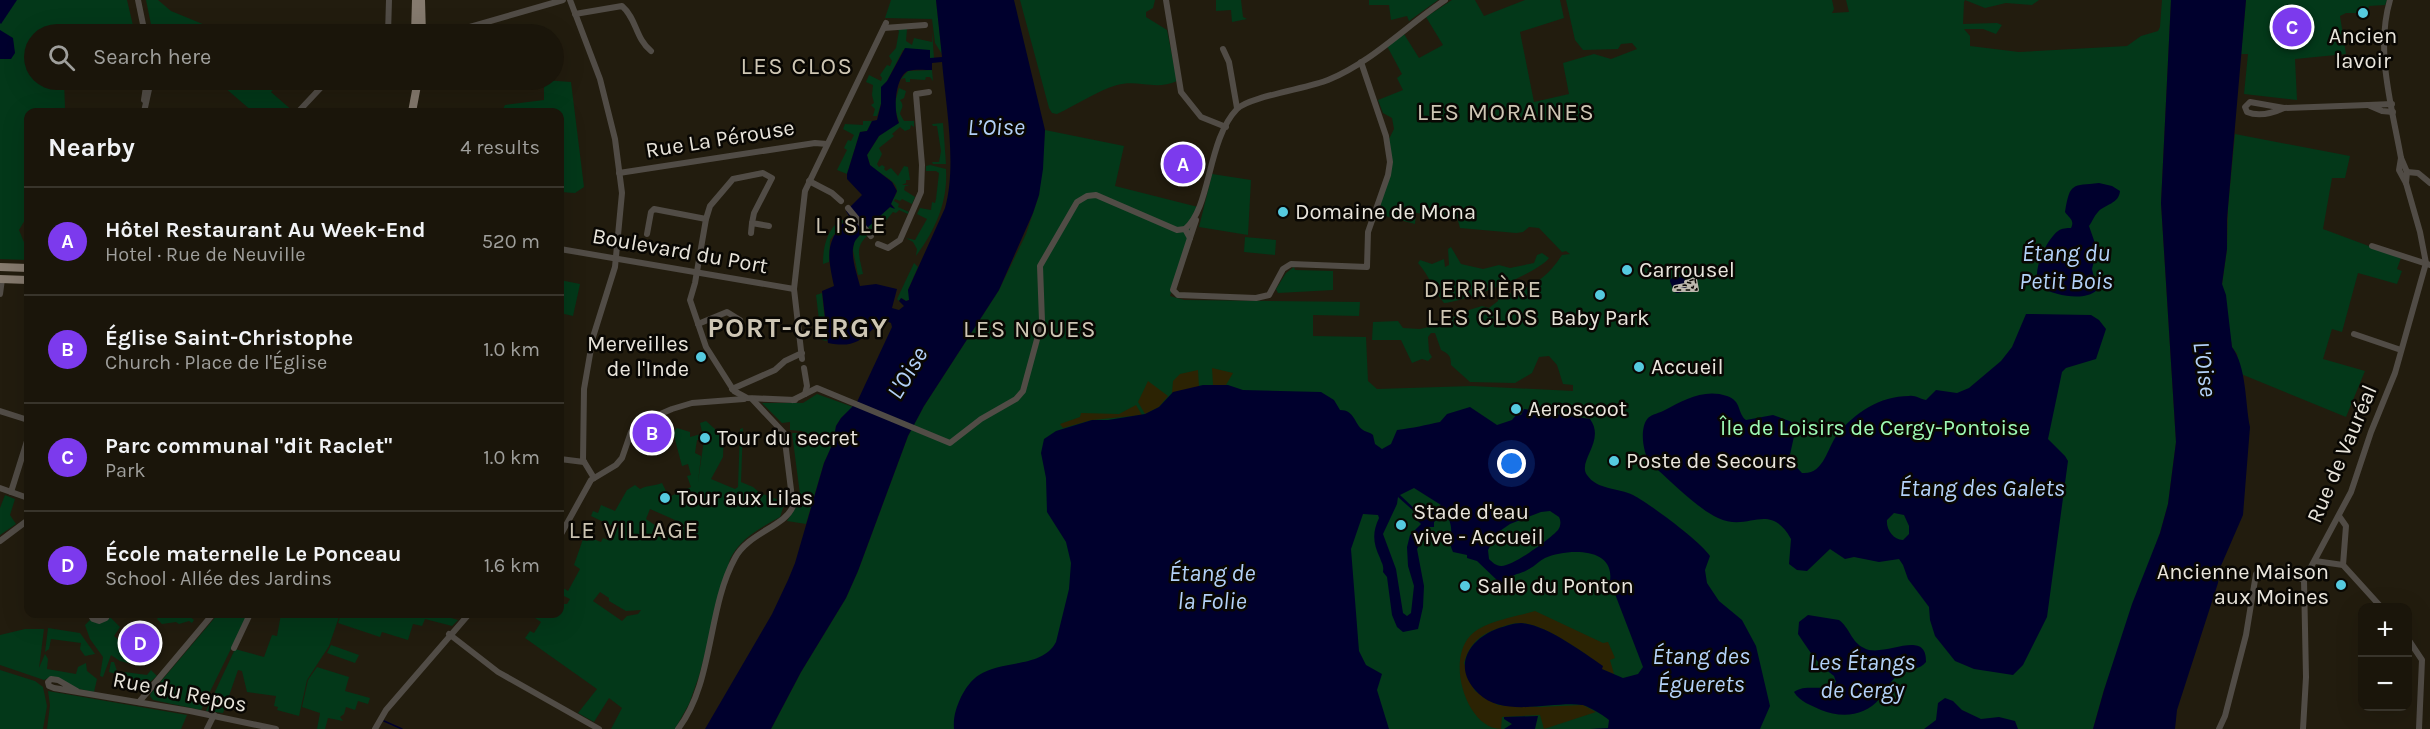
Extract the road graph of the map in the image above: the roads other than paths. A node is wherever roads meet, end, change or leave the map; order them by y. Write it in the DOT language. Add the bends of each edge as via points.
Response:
graph roads {
  1 [pos="138,0"];
  2 [pos="389,0"];
  3 [pos="416,0"];
  4 [pos="421,0"];
  5 [pos="563,0"];
  6 [pos="570,0"];
  7 [pos="1166,0"];
  8 [pos="1445,0"];
  9 [pos="2390,0"];
  10 [pos="574,14"];
  11 [pos="143,24"];
  12 [pos="388,24"];
  13 [pos="417,24"];
  14 [pos="419,24"];
  15 [pos="480,24"];
  16 [pos="925,25"];
  17 [pos="1223,49"];
  18 [pos="651,51"];
  19 [pos="1361,62"];
  20 [pos="147,90"];
  21 [pos="319,90"];
  22 [pos="411,90"];
  23 [pos="416,90"];
  24 [pos="929,92"];
  25 [pos="2392,104"];
  26 [pos="2368,105"];
  27 [pos="145,108"];
  28 [pos="302,108"];
  29 [pos="410,108"];
  30 [pos="411,108"];
  31 [pos="1238,108"];
  32 [pos="2284,108"];
  33 [pos="2393,112"];
  34 [pos="1226,128"];
  35 [pos="827,144"];
  36 [pos="2401,158"];
  37 [pos="2407,172"];
  38 [pos="619,173"];
  39 [pos="809,181"];
  40 [pos="2406,183"];
  41 [pos="2430,183"];
  42 [pos="841,201"];
  43 [pos="848,208"];
  44 [pos="1197,214"];
  45 [pos="706,219"];
  46 [pos="752,223"];
  47 [pos="770,226"];
  48 [pos="1185,229"];
  49 [pos="751,233"];
  50 [pos="646,234"];
  51 [pos="870,235"];
  52 [pos="1190,238"];
  53 [pos="878,244"];
  54 [pos="2372,246"];
  55 [pos="564,250"];
  56 [pos="616,258"];
  57 [pos="2428,264"];
  58 [pos="0,267"];
  59 [pos="24,268"];
  60 [pos="697,272"];
  61 [pos="1,279"];
  62 [pos="24,280"];
  63 [pos="794,289"];
  64 [pos="0,294"];
  65 [pos="740,320"];
  66 [pos="698,324"];
  67 [pos="2354,334"];
  68 [pos="2401,351"];
  69 [pos="805,371"];
  70 [pos="727,383"];
  71 [pos="732,389"];
  72 [pos="825,392"];
  73 [pos="805,394"];
  74 [pos="751,399"];
  75 [pos="724,400"];
  76 [pos="793,400"];
  77 [pos="0,411"];
  78 [pos="24,419"];
  79 [pos="24,451"];
  80 [pos="564,460"];
  81 [pos="585,464"];
  82 [pos="594,478"];
  83 [pos="0,488"];
  84 [pos="11,492"];
  85 [pos="24,497"];
  86 [pos="2339,516"];
  87 [pos="24,525"];
  88 [pos="564,529"];
  89 [pos="0,543"];
  90 [pos="2315,561"];
  91 [pos="2343,565"];
  92 [pos="2304,580"];
  93 [pos="2377,603"];
  94 [pos="92,618"];
  95 [pos="106,618"];
  96 [pos="210,618"];
  97 [pos="248,618"];
  98 [pos="465,618"];
  99 [pos="449,634"];
  100 [pos="2412,645"];
  101 [pos="234,648"];
  102 [pos="77,691"];
  103 [pos="143,702"];
  104 [pos="214,715"];
  105 [pos="207,729"];
  106 [pos="276,729"];
  107 [pos="375,729"];
  108 [pos="599,729"];
  109 [pos="678,729"];
  110 [pos="2219,729"];
  111 [pos="2303,729"];
  112 [pos="2419,729"];
  1 -- 11 [label="street"];
  2 -- 12 [label="street"];
  3 -- 13 [label="main road"];
  4 -- 14 [label="main road"];
  5 -- 15 [label="street"];
  6 -- 10 [label="street"];
  7 -- 34 [label="street" via="1181,92 1201,117"];
  8 -- 19 [label="street"];
  9 -- 25 [label="street" via="2384,47"];
  10 -- 18 [label="street" via="622,6 632,15 640,40"];
  10 -- 38 [label="street" via="600,79"];
  16 -- 35 [label="street" via="885,25"];
  17 -- 31 [label="street"];
  19 -- 31 [label="street" via="1319,84"];
  19 -- 52 [label="street" via="1390,160 1368,232 1367,267 1289,264 1269,295 1178,296 1173,288"];
  20 -- 27 [label="street"];
  21 -- 28 [label="street"];
  22 -- 29 [label="main road"];
  23 -- 30 [label="main road"];
  24 -- 53 [label="street" via="916,94 922,165 920,196 898,242 888,249"];
  25 -- 26 [label="street"];
  25 -- 33 [label="street"];
  26 -- 32 [label="street"];
  26 -- 33 [label="street"];
  31 -- 34 [label="street"];
  32 -- 32 [label="street" via="2250,102 2245,107 2252,114"];
  33 -- 36 [label="street"];
  34 -- 44 [label="street" via="1211,159"];
  35 -- 38 [label="street, Rue La Pérouse"];
  35 -- 39 [label="street"];
  36 -- 37 [label="street"];
  36 -- 40 [label="street" via="2399,170"];
  37 -- 40 [label="street"];
  37 -- 41 [label="street" via="2418,173"];
  38 -- 56 [label="street" via="622,193"];
  39 -- 42 [label="street"];
  39 -- 63 [label="street"];
  40 -- 57 [label="street"];
  43 -- 51 [label="street"];
  44 -- 48 [label="street"];
  44 -- 52 [label="street"];
  45 -- 46 [label="street" via="712,203 733,179 764,173 772,180"];
  45 -- 50 [label="street" via="654,209"];
  45 -- 60 [label="street"];
  46 -- 47 [label="street"];
  46 -- 49 [label="street"];
  48 -- 52 [label="street"];
  48 -- 72 [label="street" via="1177,230 1096,195 1077,202 1041,266 1042,321 1023,392 950,443"];
  54 -- 57 [label="street"];
  55 -- 56 [label="street, Boulevard du Port"];
  56 -- 60 [label="street, Boulevard du Port"];
  56 -- 81 [label="street" via="585,379"];
  57 -- 68 [label="street, Rue de Vauréal"];
  58 -- 59 [label="main road"];
  60 -- 63 [label="street, Boulevard du Port"];
  60 -- 66 [label="street" via="690,300"];
  61 -- 62 [label="main road"];
  61 -- 64 [label="street"];
  63 -- 71 [label="street" via="802,356"];
  65 -- 66 [label="street" via="727,312"];
  66 -- 70 [label="street"];
  67 -- 68 [label="street"];
  68 -- 86 [label="street, Rue de Vauréal"];
  69 -- 73 [label="street"];
  70 -- 71 [label="street"];
  70 -- 75 [label="street"];
  71 -- 74 [label="street"];
  72 -- 73 [label="street" via="815,388"];
  72 -- 76 [label="street"];
  73 -- 76 [label="street"];
  74 -- 75 [label="street"];
  74 -- 76 [label="street"];
  74 -- 109 [label="street" via="784,433 793,506 784,519 753,536 735,557 697,692"];
  75 -- 82 [label="street" via="672,409 636,425 622,458"];
  77 -- 78 [label="street"];
  79 -- 84 [label="street"];
  80 -- 81 [label="street"];
  81 -- 82 [label="street"];
  82 -- 88 [label="street"];
  83 -- 84 [label="street"];
  84 -- 85 [label="street"];
  86 -- 90 [label="street, Rue de Vauréal"];
  86 -- 91 [label="street" via="2346,526"];
  87 -- 89 [label="street"];
  90 -- 91 [label="street"];
  90 -- 92 [label="street, Rue de Vauréal"];
  91 -- 93 [label="street"];
  92 -- 110 [label="street" via="2256,574 2246,635"];
  92 -- 111 [label="street" via="2307,677"];
  94 -- 95 [label="street"];
  96 -- 103 [label="street"];
  97 -- 101 [label="street"];
  98 -- 99 [label="street"];
  99 -- 107 [label="street"];
  99 -- 108 [label="street" via="498,672"];
  100 -- 112 [label="street" via="2422,660"];
  102 -- 103 [label="street, Rue du Repos"];
  103 -- 104 [label="street, Rue du Repos"];
  104 -- 105 [label="street"];
  104 -- 106 [label="street, Rue du Repos"];
}
